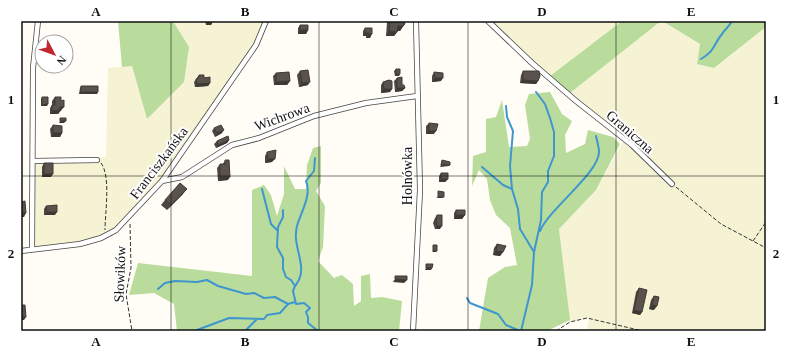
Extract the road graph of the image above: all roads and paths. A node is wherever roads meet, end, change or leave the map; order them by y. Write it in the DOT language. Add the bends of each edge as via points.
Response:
graph roads {
  1 [pos="38,21"];
  2 [pos="266,21"];
  3 [pos="416,21"];
  4 [pos="488,21"];
  5 [pos="417,96"];
  6 [pos="97,160"];
  7 [pos="33,161"];
  8 [pos="162,181"];
  9 [pos="672,184"];
  10 [pos="130,217"];
  11 [pos="766,222"];
  12 [pos="105,236"];
  13 [pos="753,242"];
  14 [pos="766,248"];
  15 [pos="32,249"];
  16 [pos="21,251"];
  17 [pos="766,327"];
  18 [pos="132,331"];
  19 [pos="413,331"];
  20 [pos="556,331"];
  21 [pos="643,331"];
  22 [pos="765,331"];
  1 -- 7 [label="street" via="34,68"];
  2 -- 8 [label="street, Franciszkańska" via="256,45"];
  3 -- 5 [label="street, Holnówka"];
  4 -- 9 [label="street, Graniczna" via="559,87 632,146"];
  5 -- 8 [label="street, Wichrowa" via="366,103 314,116 232,146 182,177"];
  5 -- 19 [label="street, Holnówka" via="420,190"];
  6 -- 7 [label="street"];
  6 -- 12 [label="path" via="106,173"];
  7 -- 15 [label="street"];
  8 -- 10 [label="street, Franciszkańska"];
  9 -- 13 [label="path" via="721,224"];
  10 -- 12 [label="street, Franciszkańska"];
  10 -- 18 [label="path, Słowików" via="131,268 126,294"];
  11 -- 13 [label="path"];
  12 -- 15 [label="street, Franciszkańska" via="80,244"];
  13 -- 14 [label="path"];
  15 -- 16 [label="street, Franciszkańska"];
  17 -- 22 [label="path"];
  20 -- 21 [label="path" via="570,322 587,318"];
}
